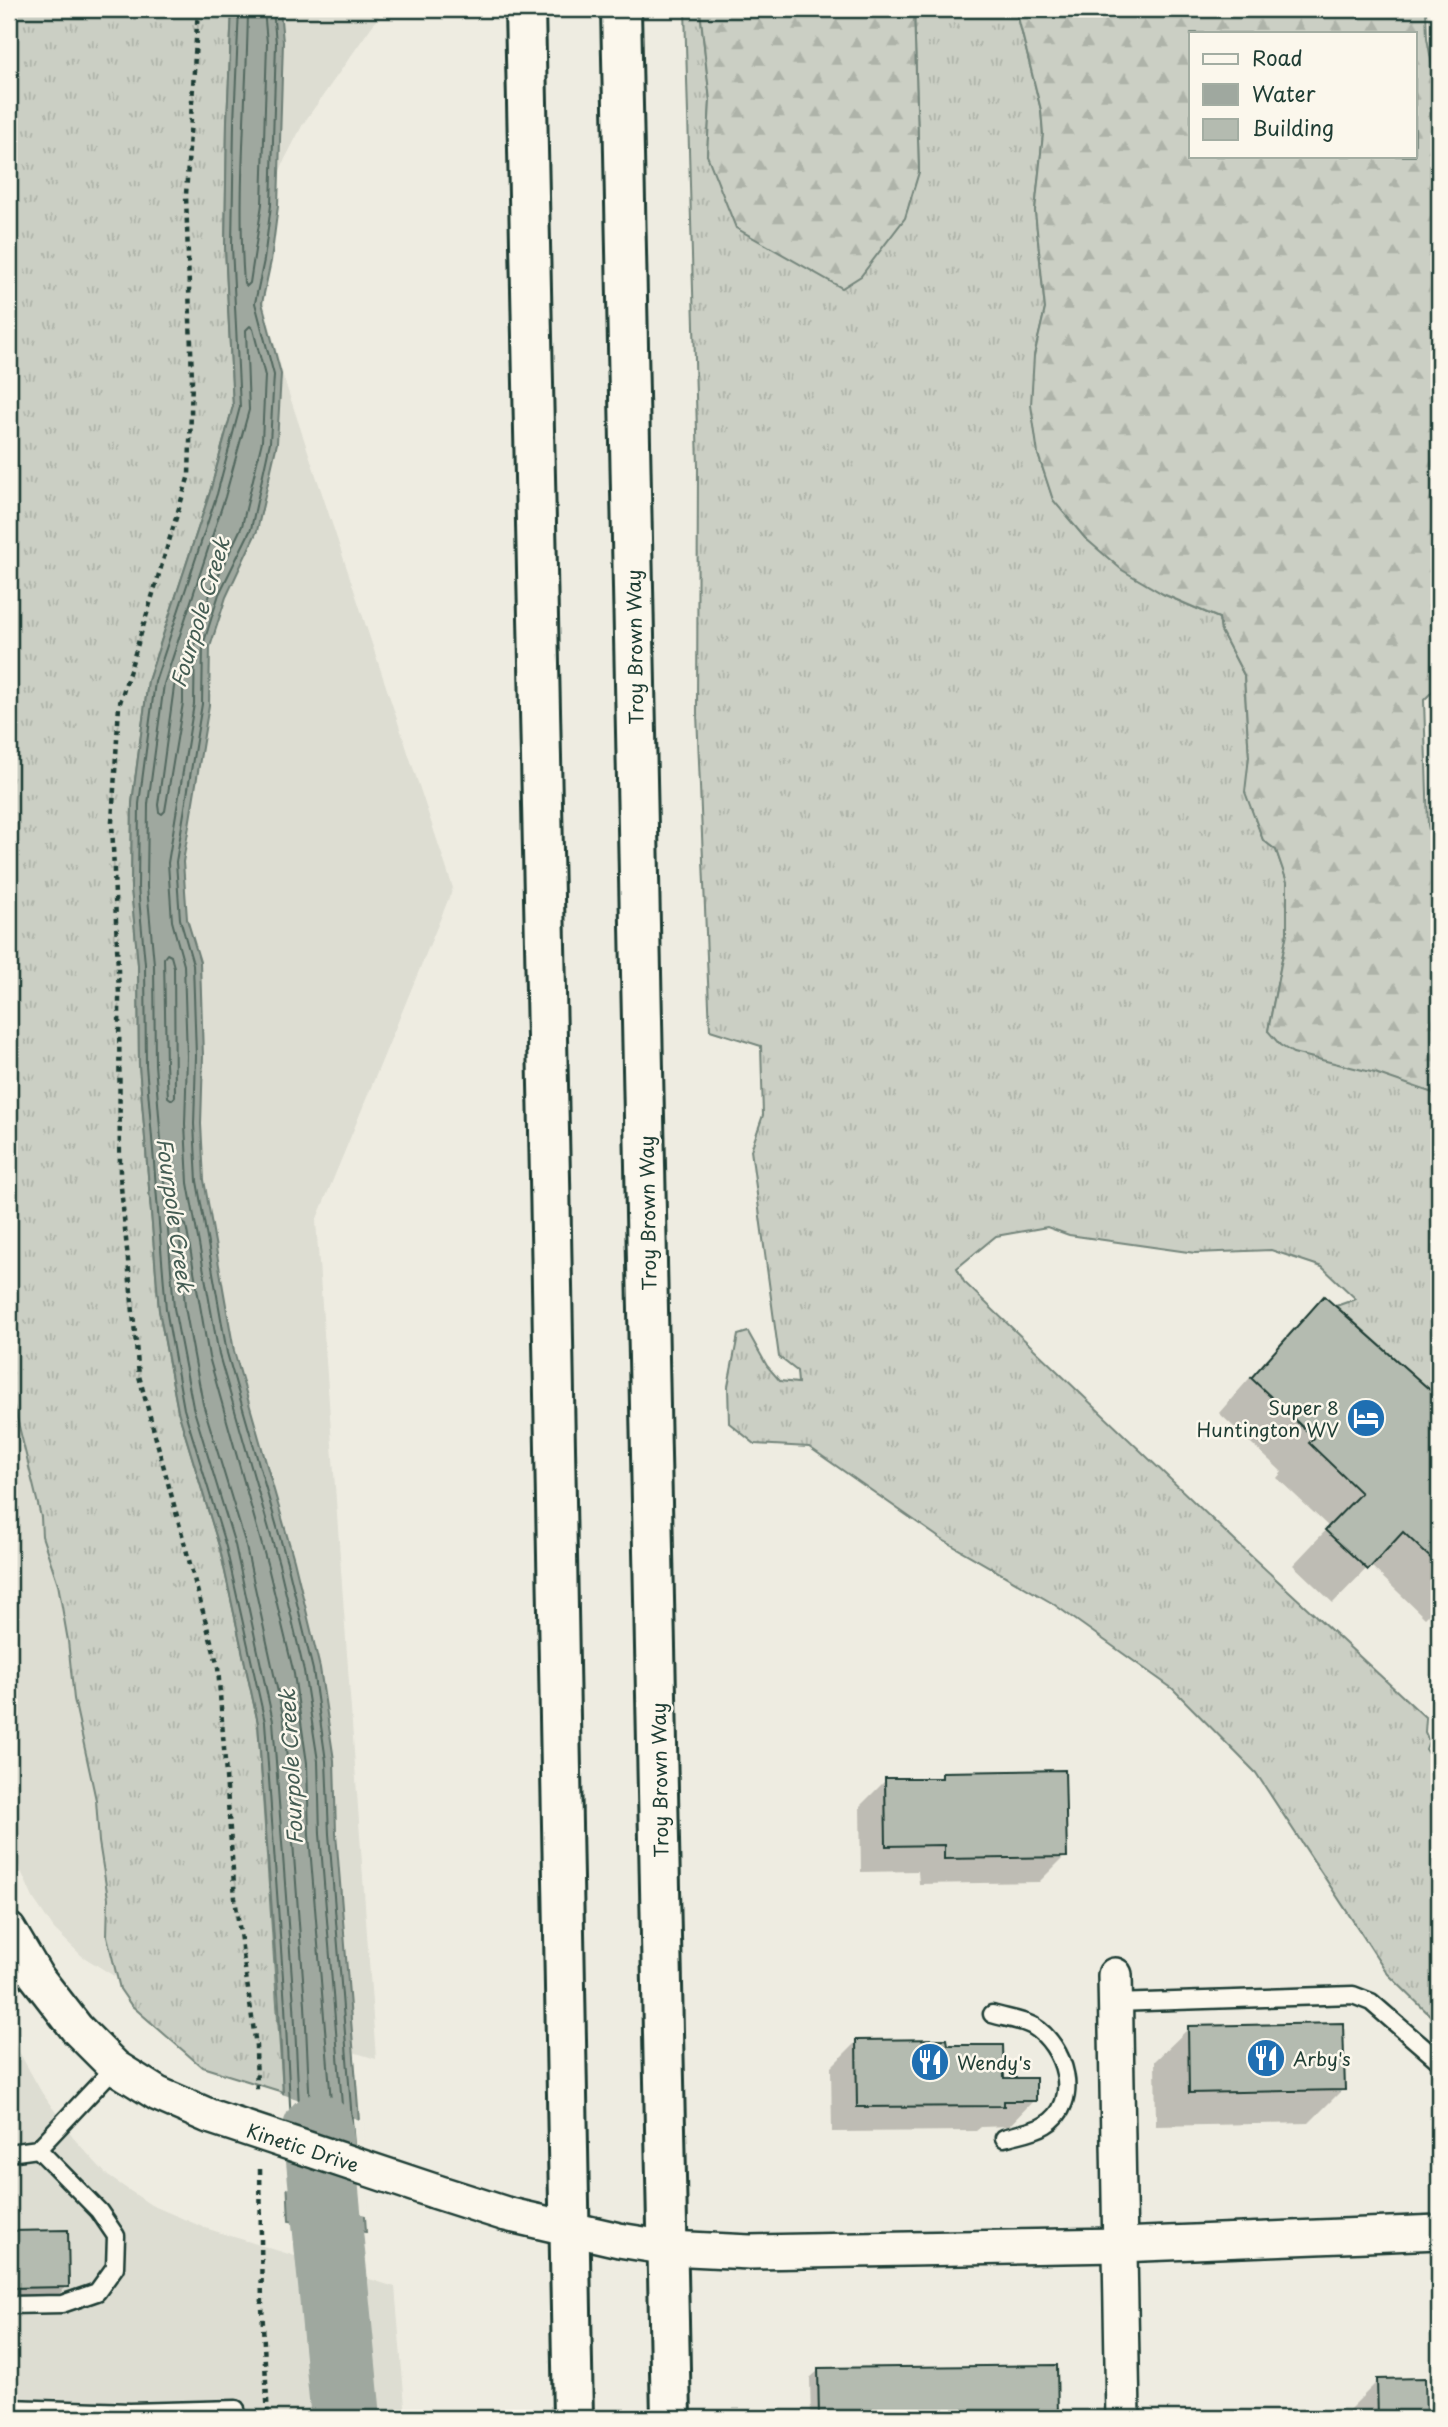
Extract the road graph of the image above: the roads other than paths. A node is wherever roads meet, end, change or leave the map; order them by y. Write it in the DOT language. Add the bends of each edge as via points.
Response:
graph roads {
  1 [pos="525,9"];
  2 [pos="621,9"];
  3 [pos="9,1930"];
  4 [pos="1115,1989"];
  5 [pos="992,2014"];
  6 [pos="1439,2061"];
  7 [pos="115,2067"];
  8 [pos="1004,2138"];
  9 [pos="38,2149"];
  10 [pos="9,2153"];
  11 [pos="569,2230"];
  12 [pos="1439,2232"];
  13 [pos="1119,2245"];
  14 [pos="669,2248"];
  15 [pos="9,2305"];
  16 [pos="9,2408"];
  17 [pos="236,2409"];
  18 [pos="573,2418"];
  19 [pos="671,2418"];
  20 [pos="1123,2418"];
  1 -- 11 [label="main road"];
  2 -- 14 [label="main road, Troy Brown Way"];
  3 -- 7 [label="street, Kinetic Drive" via="36,1976 77,2029"];
  4 -- 6 [label="lane" via="1353,1995 1371,2002"];
  4 -- 13 [label="street"];
  5 -- 8 [label="lane" via="1033,2025 1055,2045 1065,2071 1067,2092 1060,2111 1045,2125"];
  7 -- 9 [label="lane"];
  7 -- 11 [label="street, Kinetic Drive, bridge" via="158,2094 209,2116 506,2214"];
  9 -- 10 [label="lane"];
  9 -- 15 [label="lane" via="99,2211 116,2236 115,2267 97,2292 62,2304"];
  11 -- 14 [label="street, Kinetic Drive"];
  11 -- 18 [label="main road"];
  12 -- 13 [label="street, Kinetic Drive"];
  13 -- 14 [label="street, Kinetic Drive" via="750,2252"];
  13 -- 20 [label="street"];
  14 -- 19 [label="main road, Troy Brown Way"];
  16 -- 17 [label="lane"];
}
